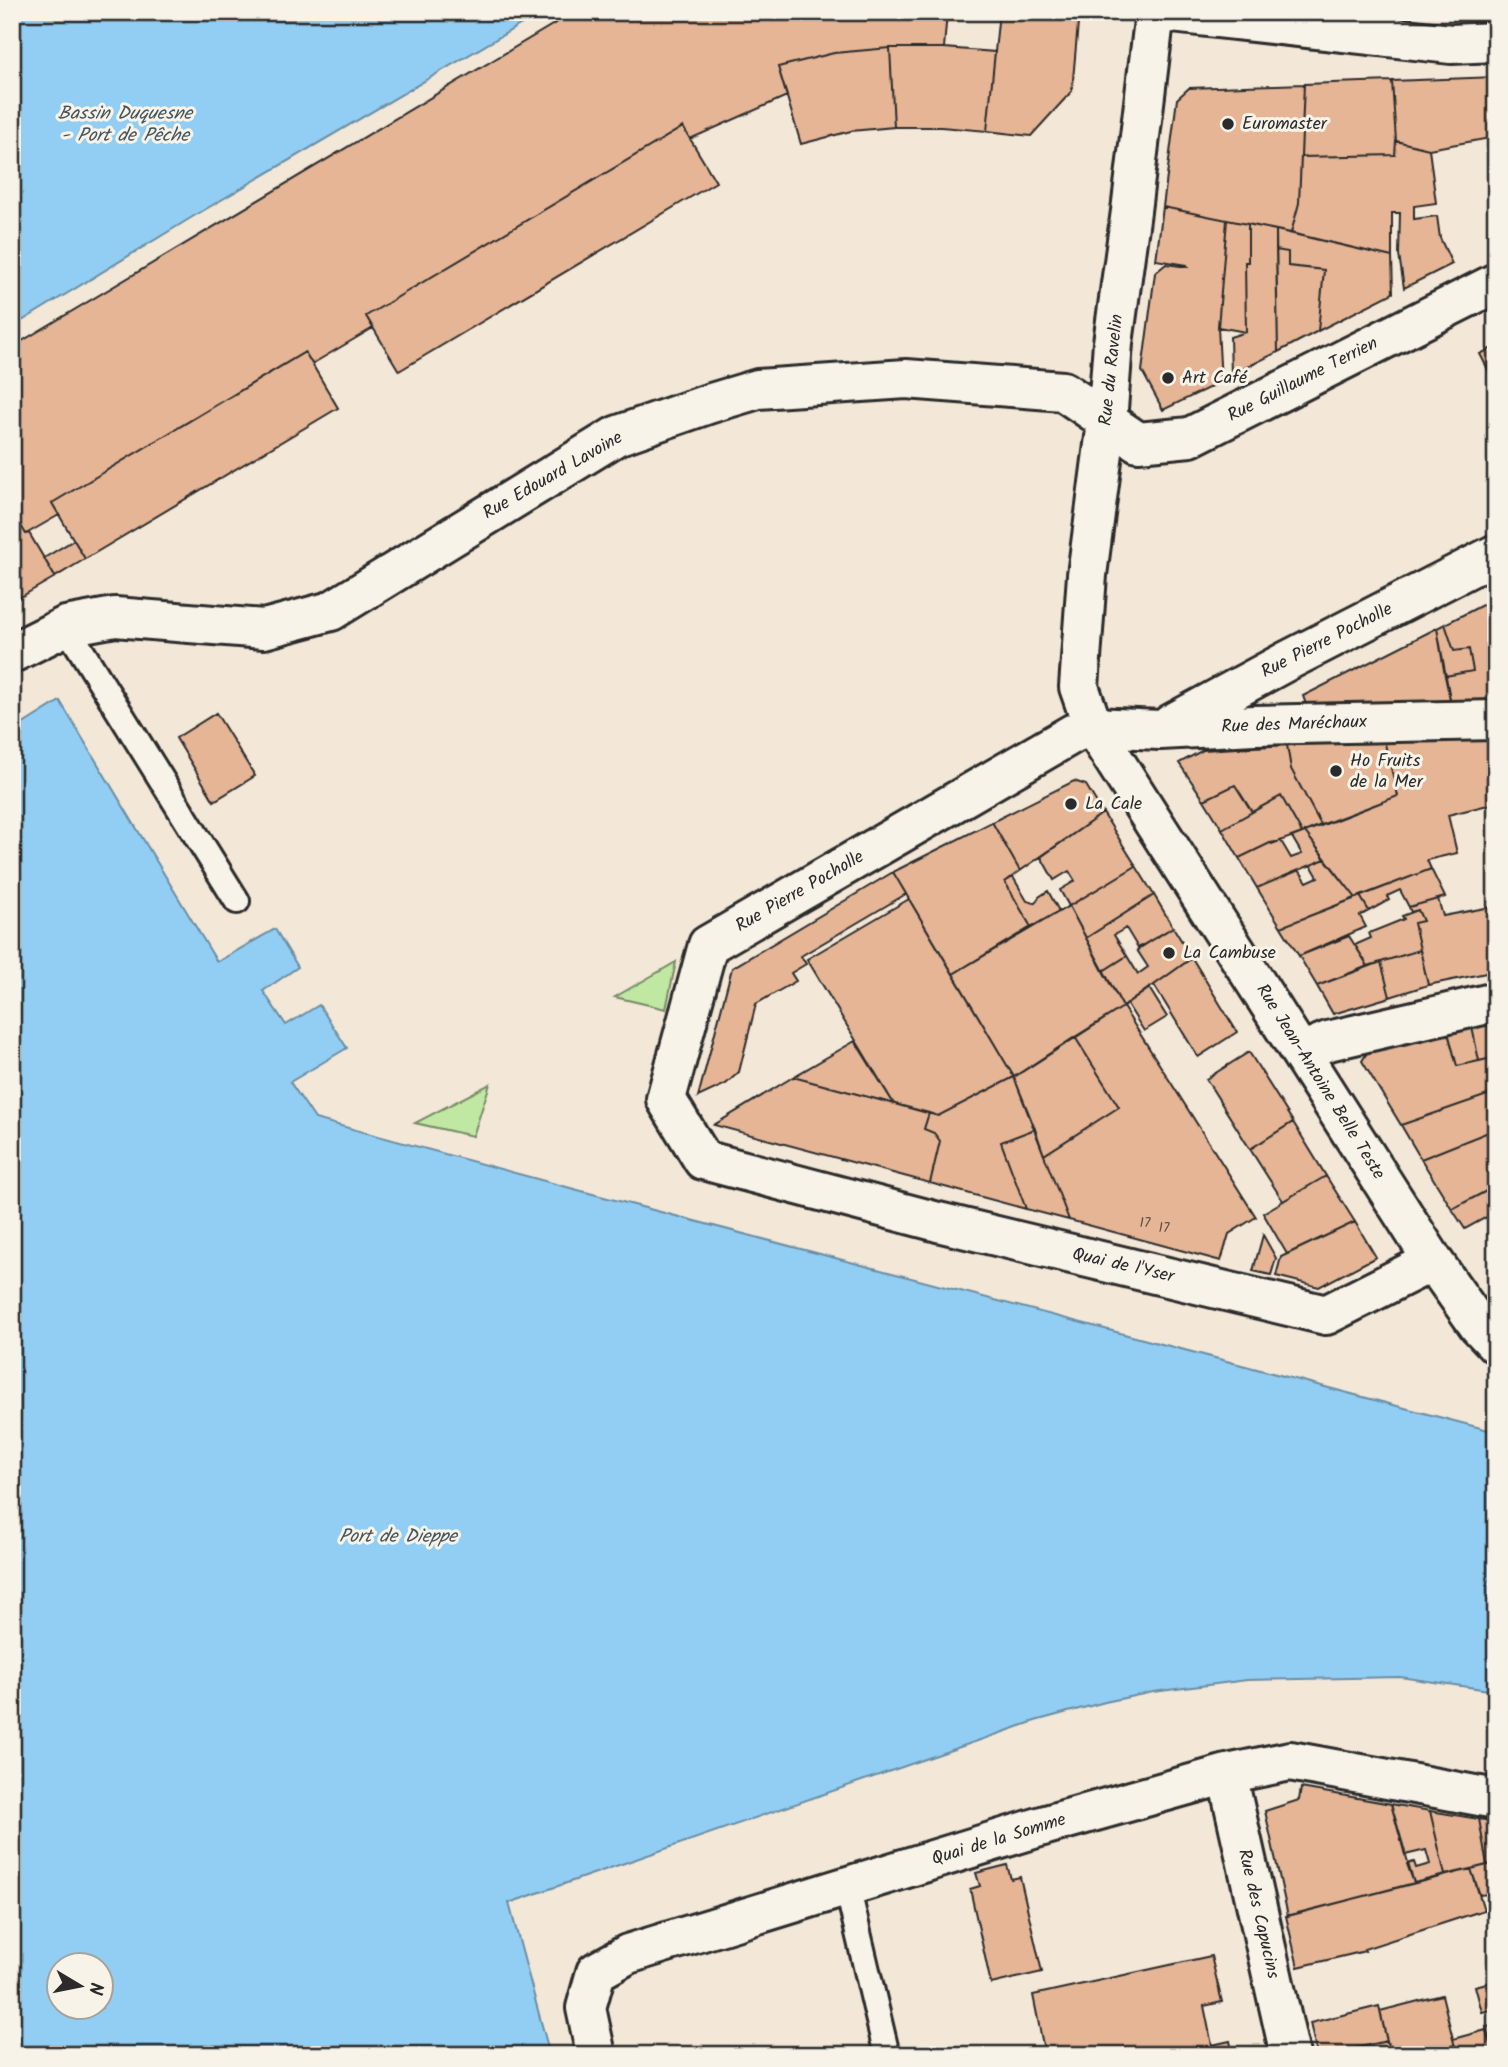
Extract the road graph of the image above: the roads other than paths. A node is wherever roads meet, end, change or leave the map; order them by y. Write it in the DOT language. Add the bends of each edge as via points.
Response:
graph roads {
  1 [pos="1155,12"];
  2 [pos="1163,12"];
  3 [pos="1496,42"];
  4 [pos="1496,283"];
  5 [pos="1107,422"];
  6 [pos="1496,554"];
  7 [pos="66,626"];
  8 [pos="15,651"];
  9 [pos="1496,720"];
  10 [pos="1093,727"];
  11 [pos="1160,730"];
  12 [pos="237,901"];
  13 [pos="1496,1002"];
  14 [pos="1301,1052"];
  15 [pos="703,1160"];
  16 [pos="1433,1261"];
  17 [pos="1496,1345"];
  18 [pos="1227,1774"];
  19 [pos="1496,1799"];
  20 [pos="847,1886"];
  21 [pos="596,2055"];
  22 [pos="887,2055"];
  23 [pos="1290,2055"];
  1 -- 5 [label="street, Rue du Ravelin"];
  2 -- 3 [label="street" via="1451,44"];
  4 -- 5 [label="street, Rue Guillaume Terrien" via="1190,437 1138,442"];
  5 -- 7 [label="street, Rue Edouard Lavoine" via="1063,391 906,379 758,389 616,436 331,611 264,629 115,617"];
  5 -- 10 [label="street, Rue du Ravelin" via="1087,575 1079,687"];
  6 -- 11 [label="street, Rue Pierre Pocholle"];
  7 -- 8 [label="street, Rue Edouard Lavoine"];
  7 -- 12 [label="lane"];
  9 -- 11 [label="street, Rue des Maréchaux"];
  10 -- 11 [label="street, Rue des Maréchaux"];
  10 -- 14 [label="street, Rue Jean-Antoine Belle Teste"];
  10 -- 15 [label="street, Rue Pierre Pocholle" via="1064,739 708,945 666,1099"];
  13 -- 14 [label="street" via="1328,1041"];
  14 -- 16 [label="street, Rue Jean-Antoine Belle Teste"];
  15 -- 16 [label="street, Quai de l'Yser" via="1326,1315"];
  16 -- 17 [label="street"];
  18 -- 19 [label="street, Quai de la Somme" via="1290,1761"];
  18 -- 20 [label="street, Quai de la Somme"];
  18 -- 23 [label="street, Rue des Capucins"];
  20 -- 21 [label="street, Quai de la Somme" via="628,1954 596,1972 586,2008"];
  20 -- 22 [label="lane"];
}
